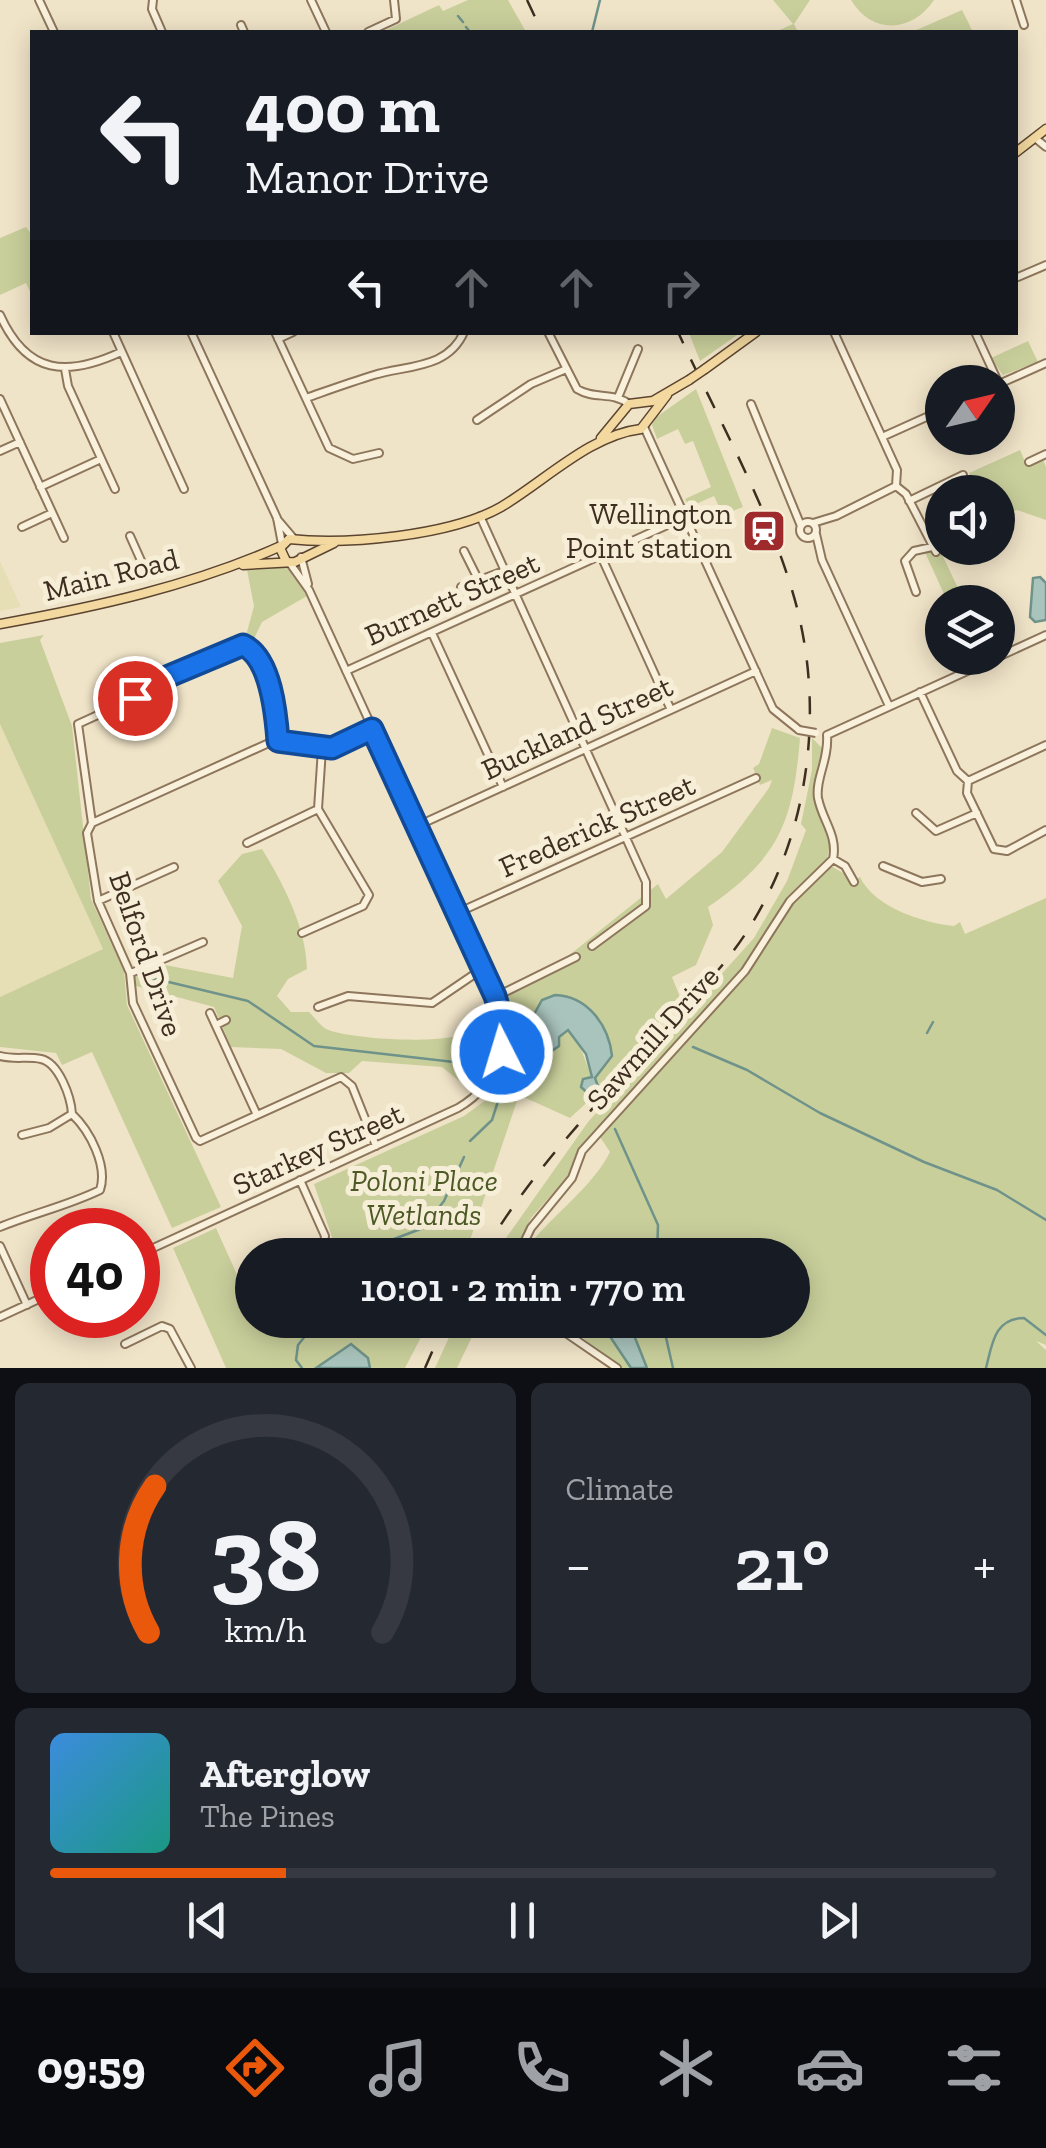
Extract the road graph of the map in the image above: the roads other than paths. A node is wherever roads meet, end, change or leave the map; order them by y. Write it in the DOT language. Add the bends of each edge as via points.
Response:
graph roads {
  1 [pos="39,0"];
  2 [pos="153,0"];
  3 [pos="311,0"];
  4 [pos="394,0"];
  5 [pos="1016,0"];
  6 [pos="1024,25"];
  7 [pos="53,30"];
  8 [pos="161,30"];
  9 [pos="325,30"];
  10 [pos="372,30"];
  11 [pos="1046,128"];
  12 [pos="1035,138"];
  13 [pos="1046,147"];
  14 [pos="1018,150"];
  15 [pos="1046,264"];
  16 [pos="1018,277"];
  17 [pos="0,315"];
  18 [pos="114,335"];
  19 [pos="192,335"];
  20 [pos="462,335"];
  21 [pos="549,335"];
  22 [pos="749,335"];
  23 [pos="835,335"];
  24 [pos="975,335"];
  25 [pos="277,336"];
  26 [pos="638,348"];
  27 [pos="122,352"];
  28 [pos="1046,362"];
  29 [pos="989,365"];
  30 [pos="66,369"];
  31 [pos="564,370"];
  32 [pos="1015,377"];
  33 [pos="618,395"];
  34 [pos="667,395"];
  35 [pos="306,398"];
  36 [pos="0,399"];
  37 [pos="629,404"];
  38 [pos="642,404"];
  39 [pos="751,404"];
  40 [pos="649,416"];
  41 [pos="622,418"];
  42 [pos="925,418"];
  43 [pos="477,420"];
  44 [pos="644,427"];
  45 [pos="629,428"];
  46 [pos="882,437"];
  47 [pos="20,442"];
  48 [pos="590,448"];
  49 [pos="0,451"];
  50 [pos="379,454"];
  51 [pos="1045,457"];
  52 [pos="101,459"];
  53 [pos="1029,462"];
  54 [pos="896,486"];
  55 [pos="40,487"];
  56 [pos="115,488"];
  57 [pos="184,490"];
  58 [pos="925,494"];
  59 [pos="909,502"];
  60 [pos="796,507"];
  61 [pos="52,513"];
  62 [pos="480,516"];
  63 [pos="836,516"];
  64 [pos="276,518"];
  65 [pos="685,518"];
  66 [pos="812,522"];
  67 [pos="801,526"];
  68 [pos="22,527"];
  69 [pos="816,533"];
  70 [pos="130,536"];
  71 [pos="805,537"];
  72 [pos="64,538"];
  73 [pos="295,540"];
  74 [pos="338,542"];
  75 [pos="281,545"];
  76 [pos="464,551"];
  77 [pos="601,556"];
  78 [pos="301,557"];
  79 [pos="822,560"];
  80 [pos="288,562"];
  81 [pos="232,566"];
  82 [pos="504,571"];
  83 [pos="147,574"];
  84 [pos="479,580"];
  85 [pos="461,587"];
  86 [pos="309,590"];
  87 [pos="916,592"];
  88 [pos="515,595"];
  89 [pos="0,624"];
  90 [pos="432,633"];
  91 [pos="1046,635"];
  92 [pos="1015,649"];
  93 [pos="346,671"];
  94 [pos="756,671"];
  95 [pos="955,675"];
  96 [pos="920,692"];
  97 [pos="889,706"];
  98 [pos="671,710"];
  99 [pos="372,729"];
  100 [pos="826,734"];
  101 [pos="278,741"];
  102 [pos="1046,745"];
  103 [pos="322,748"];
  104 [pos="587,749"];
  105 [pos="756,778"];
  106 [pos="968,781"];
  107 [pos="502,788"];
  108 [pos="318,809"];
  109 [pos="916,813"];
  110 [pos="977,813"];
  111 [pos="92,823"];
  112 [pos="417,826"];
  113 [pos="1046,830"];
  114 [pos="626,839"];
  115 [pos="247,843"];
  116 [pos="833,859"];
  117 [pos="884,866"];
  118 [pos="174,867"];
  119 [pos="941,879"];
  120 [pos="854,882"];
  121 [pos="98,901"];
  122 [pos="456,914"];
  123 [pos="302,933"];
  124 [pos="203,942"];
  125 [pos="592,946"];
  126 [pos="576,957"];
  127 [pos="483,969"];
  128 [pos="130,972"];
  129 [pos="495,996"];
  130 [pos="318,1007"];
  131 [pos="210,1012"];
  132 [pos="226,1020"];
  133 [pos="216,1025"];
  134 [pos="0,1056"];
  135 [pos="72,1114"];
  136 [pos="257,1115"];
  137 [pos="22,1135"];
  138 [pos="376,1146"];
  139 [pos="300,1180"];
  140 [pos="0,1227"];
  141 [pos="326,1238"];
  142 [pos="526,1238"];
  143 [pos="160,1245"];
  144 [pos="0,1246"];
  145 [pos="30,1304"];
  146 [pos="27,1305"];
  147 [pos="0,1318"];
  148 [pos="573,1338"];
  149 [pos="125,1344"];
  150 [pos="190,1368"];
  151 [pos="616,1368"];
  1 -- 7 [label="street"];
  2 -- 8 [label="street"];
  3 -- 9 [label="street"];
  4 -- 10 [label="street" via="396,18"];
  5 -- 6 [label="street"];
  11 -- 12 [label="main road"];
  12 -- 13 [label="street"];
  12 -- 14 [label="main road"];
  15 -- 16 [label="street"];
  17 -- 30 [label="street" via="24,353"];
  18 -- 27 [label="street"];
  19 -- 64 [label="street"];
  20 -- 35 [label="street" via="456,348 426,365"];
  21 -- 31 [label="street"];
  22 -- 34 [label="main road, bridge"];
  23 -- 46 [label="street"];
  24 -- 29 [label="street"];
  25 -- 35 [label="street"];
  26 -- 33 [label="street"];
  27 -- 30 [label="street"];
  27 -- 57 [label="street"];
  28 -- 32 [label="street"];
  30 -- 52 [label="street"];
  31 -- 33 [label="street" via="586,394"];
  31 -- 43 [label="street"];
  33 -- 37 [label="street"];
  34 -- 38 [label="main road"];
  34 -- 40 [label="main road"];
  35 -- 50 [label="street" via="340,456"];
  36 -- 47 [label="street"];
  37 -- 38 [label="main road"];
  37 -- 41 [label="main road"];
  38 -- 40 [label="main road"];
  39 -- 60 [label="street"];
  40 -- 44 [label="main road"];
  41 -- 45 [label="main road"];
  41 -- 48 [label="main road"];
  42 -- 46 [label="street"];
  44 -- 45 [label="main road"];
  44 -- 65 [label="street"];
  45 -- 48 [label="main road"];
  46 -- 54 [label="street" via="897,470"];
  47 -- 49 [label="street"];
  47 -- 55 [label="street"];
  48 -- 62 [label="main road"];
  51 -- 53 [label="street"];
  52 -- 55 [label="street"];
  52 -- 56 [label="street"];
  54 -- 59 [label="street"];
  54 -- 63 [label="street"];
  55 -- 61 [label="street"];
  58 -- 59 [label="street"];
  59 -- 87 [label="street" via="934,550 914,551 904,562"];
  60 -- 66 [label="street"];
  60 -- 67 [label="street"];
  61 -- 68 [label="street"];
  61 -- 72 [label="street"];
  62 -- 74 [label="main road"];
  62 -- 82 [label="street"];
  63 -- 66 [label="street"];
  63 -- 69 [label="street"];
  64 -- 73 [label="street"];
  64 -- 75 [label="street"];
  65 -- 77 [label="street, Burnett Street"];
  65 -- 94 [label="street"];
  66 -- 67 [label="street"];
  66 -- 69 [label="street"];
  67 -- 71 [label="street"];
  69 -- 71 [label="street"];
  69 -- 79 [label="street"];
  70 -- 83 [label="street"];
  71 -- 79 [label="street"];
  73 -- 74 [label="main road"];
  73 -- 75 [label="main road, Main Road"];
  73 -- 78 [label="main road"];
  74 -- 78 [label="main road"];
  75 -- 80 [label="main road"];
  75 -- 81 [label="main road, Main Road"];
  76 -- 84 [label="street"];
  77 -- 88 [label="street, Burnett Street"];
  77 -- 98 [label="street"];
  78 -- 80 [label="main road, Main Road"];
  78 -- 86 [label="street"];
  79 -- 97 [label="street"];
  80 -- 81 [label="main road, Main Road"];
  80 -- 86 [label="street"];
  81 -- 89 [label="main road, Main Road" via="98,606"];
  82 -- 84 [label="street"];
  82 -- 88 [label="street"];
  84 -- 85 [label="street"];
  86 -- 93 [label="street"];
  88 -- 90 [label="street, Burnett Street"];
  88 -- 104 [label="street"];
  90 -- 93 [label="street, Burnett Street"];
  90 -- 107 [label="street"];
  91 -- 92 [label="street"];
  93 -- 99 [label="street"];
  94 -- 98 [label="street, Buckland Street"];
  94 -- 100 [label="street, bridge" via="779,718"];
  95 -- 96 [label="street"];
  96 -- 97 [label="street"];
  96 -- 106 [label="street"];
  97 -- 100 [label="street"];
  98 -- 104 [label="street, Buckland Street"];
  99 -- 103 [label="street"];
  99 -- 112 [label="street"];
  100 -- 116 [label="street" via="828,757 817,792 836,847"];
  101 -- 103 [label="street"];
  101 -- 111 [label="street"];
  101 -- 111 [label="street, Belford Drive" via="271,693 256,656 243,645 169,676 78,724"];
  102 -- 106 [label="street"];
  103 -- 108 [label="street"];
  104 -- 107 [label="street, Buckland Street"];
  104 -- 114 [label="street"];
  105 -- 114 [label="street, Frederick Street"];
  106 -- 110 [label="street"];
  107 -- 112 [label="street, Buckland Street"];
  108 -- 115 [label="street"];
  108 -- 123 [label="street" via="369,895 364,906"];
  109 -- 110 [label="street" via="936,830"];
  110 -- 113 [label="street" via="1002,852"];
  111 -- 121 [label="street, Belford Drive" via="87,833"];
  112 -- 122 [label="street"];
  114 -- 122 [label="street, Frederick Street"];
  114 -- 125 [label="street" via="649,901"];
  116 -- 120 [label="street"];
  116 -- 142 [label="street, Sawmill Drive" via="790,902 744,971 582,1151 572,1178"];
  117 -- 119 [label="street" via="922,882"];
  118 -- 121 [label="street"];
  121 -- 128 [label="street, Belford Drive"];
  122 -- 127 [label="street"];
  124 -- 128 [label="street"];
  126 -- 129 [label="street"];
  127 -- 129 [label="street"];
  127 -- 130 [label="street" via="432,1003 348,996"];
  128 -- 136 [label="street, Belford Drive" via="134,1002 196,1138"];
  129 -- 138 [label="street, Starkey Street" via="504,1035 490,1079 468,1102"];
  131 -- 133 [label="street"];
  132 -- 133 [label="street"];
  133 -- 136 [label="street"];
  134 -- 135 [label="street" via="52,1064"];
  135 -- 137 [label="street"];
  135 -- 140 [label="street" via="102,1168 100,1190"];
  136 -- 138 [label="street, Belford Drive" via="340,1077 352,1086"];
  138 -- 139 [label="street, Starkey Street"];
  139 -- 141 [label="street"];
  139 -- 143 [label="street, Starkey Street"];
  144 -- 146 [label="street"];
  145 -- 146 [label="street"];
  146 -- 147 [label="street"];
  148 -- 151 [label="street"];
  149 -- 150 [label="street" via="170,1328"];
}
